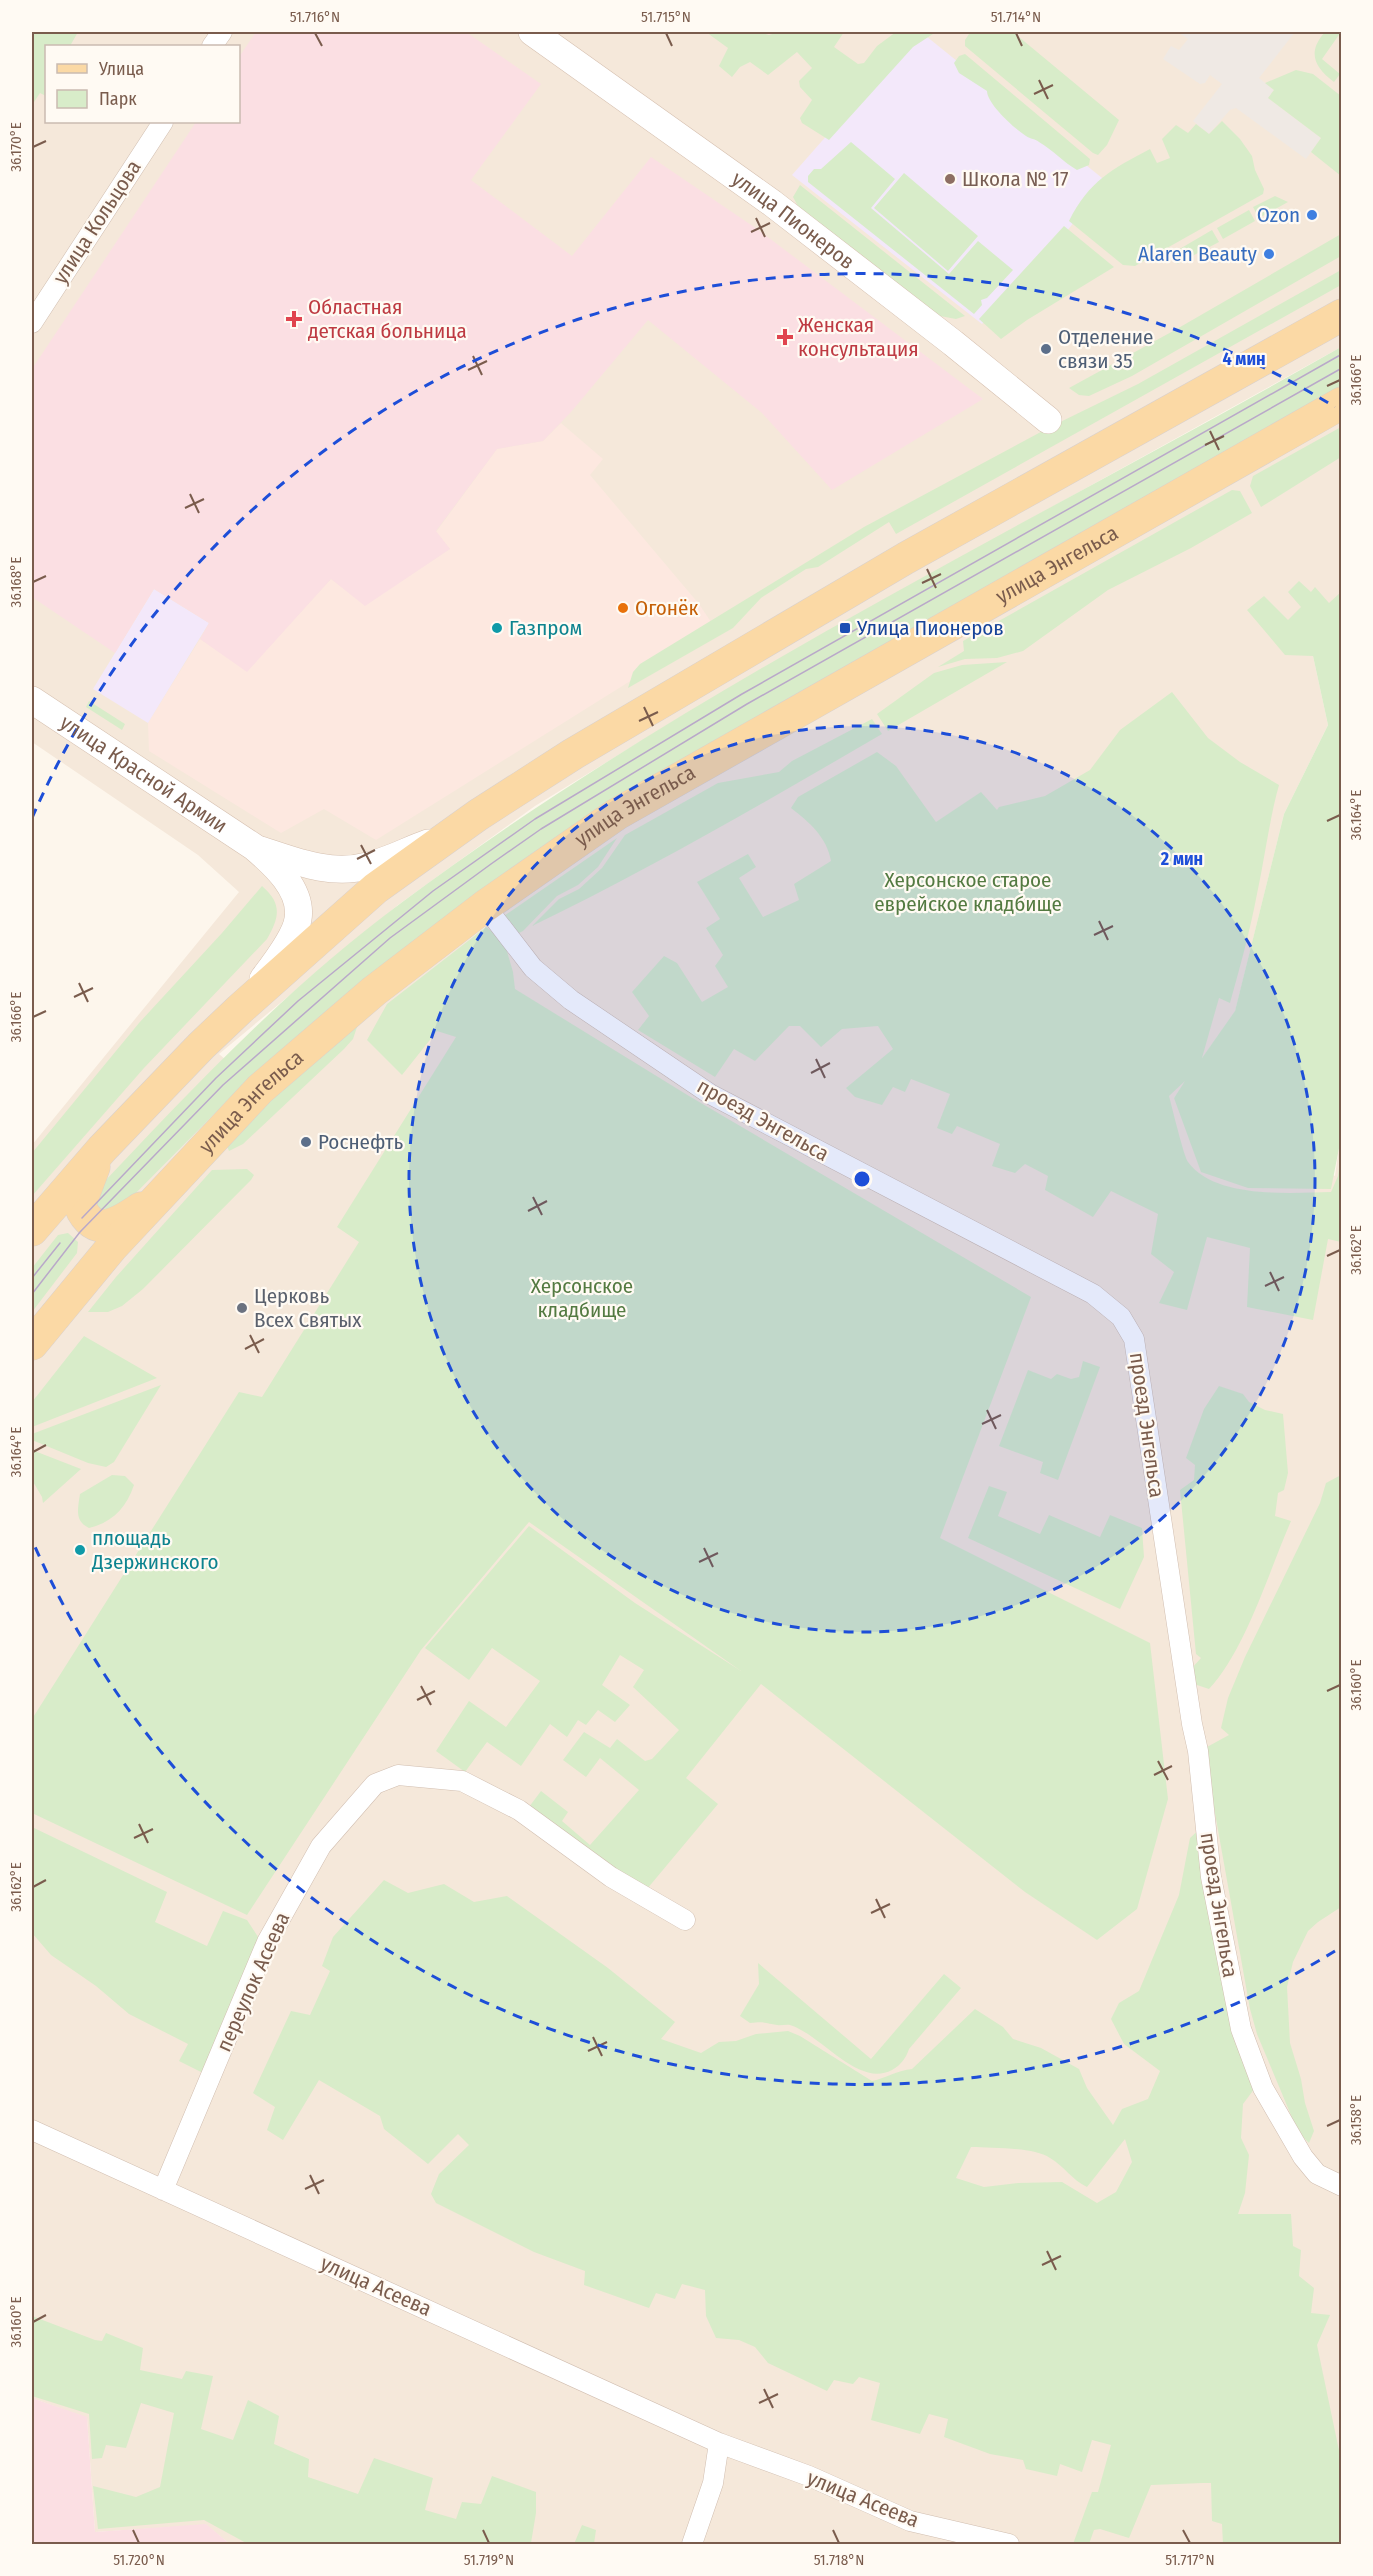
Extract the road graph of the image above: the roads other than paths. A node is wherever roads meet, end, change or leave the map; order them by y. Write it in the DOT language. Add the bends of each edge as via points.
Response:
graph roads {
  1 [pos="222,32"];
  2 [pos="532,32"];
  3 [pos="213,45"];
  4 [pos="162,123"];
  5 [pos="1341,315"];
  6 [pos="32,323"];
  7 [pos="1341,403"];
  8 [pos="1048,420"];
  9 [pos="32,700"];
  10 [pos="478,815"];
  11 [pos="254,847"];
  12 [pos="485,906"];
  13 [pos="240,1009"];
  14 [pos="102,1149"];
  15 [pos="157,1199"];
  16 [pos="32,1230"];
  17 [pos="32,1240"];
  18 [pos="62,1306"];
  19 [pos="32,1344"];
  20 [pos="685,1920"];
  21 [pos="32,2130"];
  22 [pos="1341,2186"];
  23 [pos="163,2190"];
  24 [pos="719,2443"];
  25 [pos="692,2544"];
  26 [pos="1009,2544"];
  1 -- 3 [label="street"];
  2 -- 8 [label="main road, улица Пионеров" via="772,203"];
  4 -- 6 [label="street, улица Кольцова"];
  5 -- 10 [label="main road" via="896,564 573,754"];
  7 -- 12 [label="main road, улица Энгельса" via="617,814"];
  9 -- 11 [label="main road, улица Красной Армии"];
  10 -- 11 [label="main road" via="434,840 366,867 316,867"];
  10 -- 13 [label="main road" via="376,888"];
  11 -- 13 [label="main road" via="278,868 292,890 298,905 298,921 278,958"];
  12 -- 15 [label="main road, улица Энгельса" via="374,991 260,1089"];
  12 -- 22 [label="street, проезд Энгельса" via="533,968 571,1000 710,1094 1093,1294 1121,1317 1134,1339 1198,1751 1211,1877 1241,2028 1263,2088 1303,2157 1317,2174"];
  13 -- 14 [label="main road"];
  14 -- 15 [label="main road" via="80,1204 93,1224 107,1226 120,1221"];
  14 -- 16 [label="main road"];
  15 -- 18 [label="main road, улица Энгельса"];
  17 -- 18 [label="main road" via="47,1229 69,1224 87,1242 81,1270"];
  18 -- 19 [label="main road, улица Энгельса"];
  20 -- 23 [label="street, переулок Асеева" via="611,1876 519,1810 462,1781 398,1775 375,1785 321,1846 267,1942"];
  21 -- 23 [label="street, улица Асеева"];
  23 -- 24 [label="street, улица Асеева"];
  24 -- 25 [label="street" via="713,2483"];
  24 -- 26 [label="street, улица Асеева" via="809,2476 910,2521"];
}
